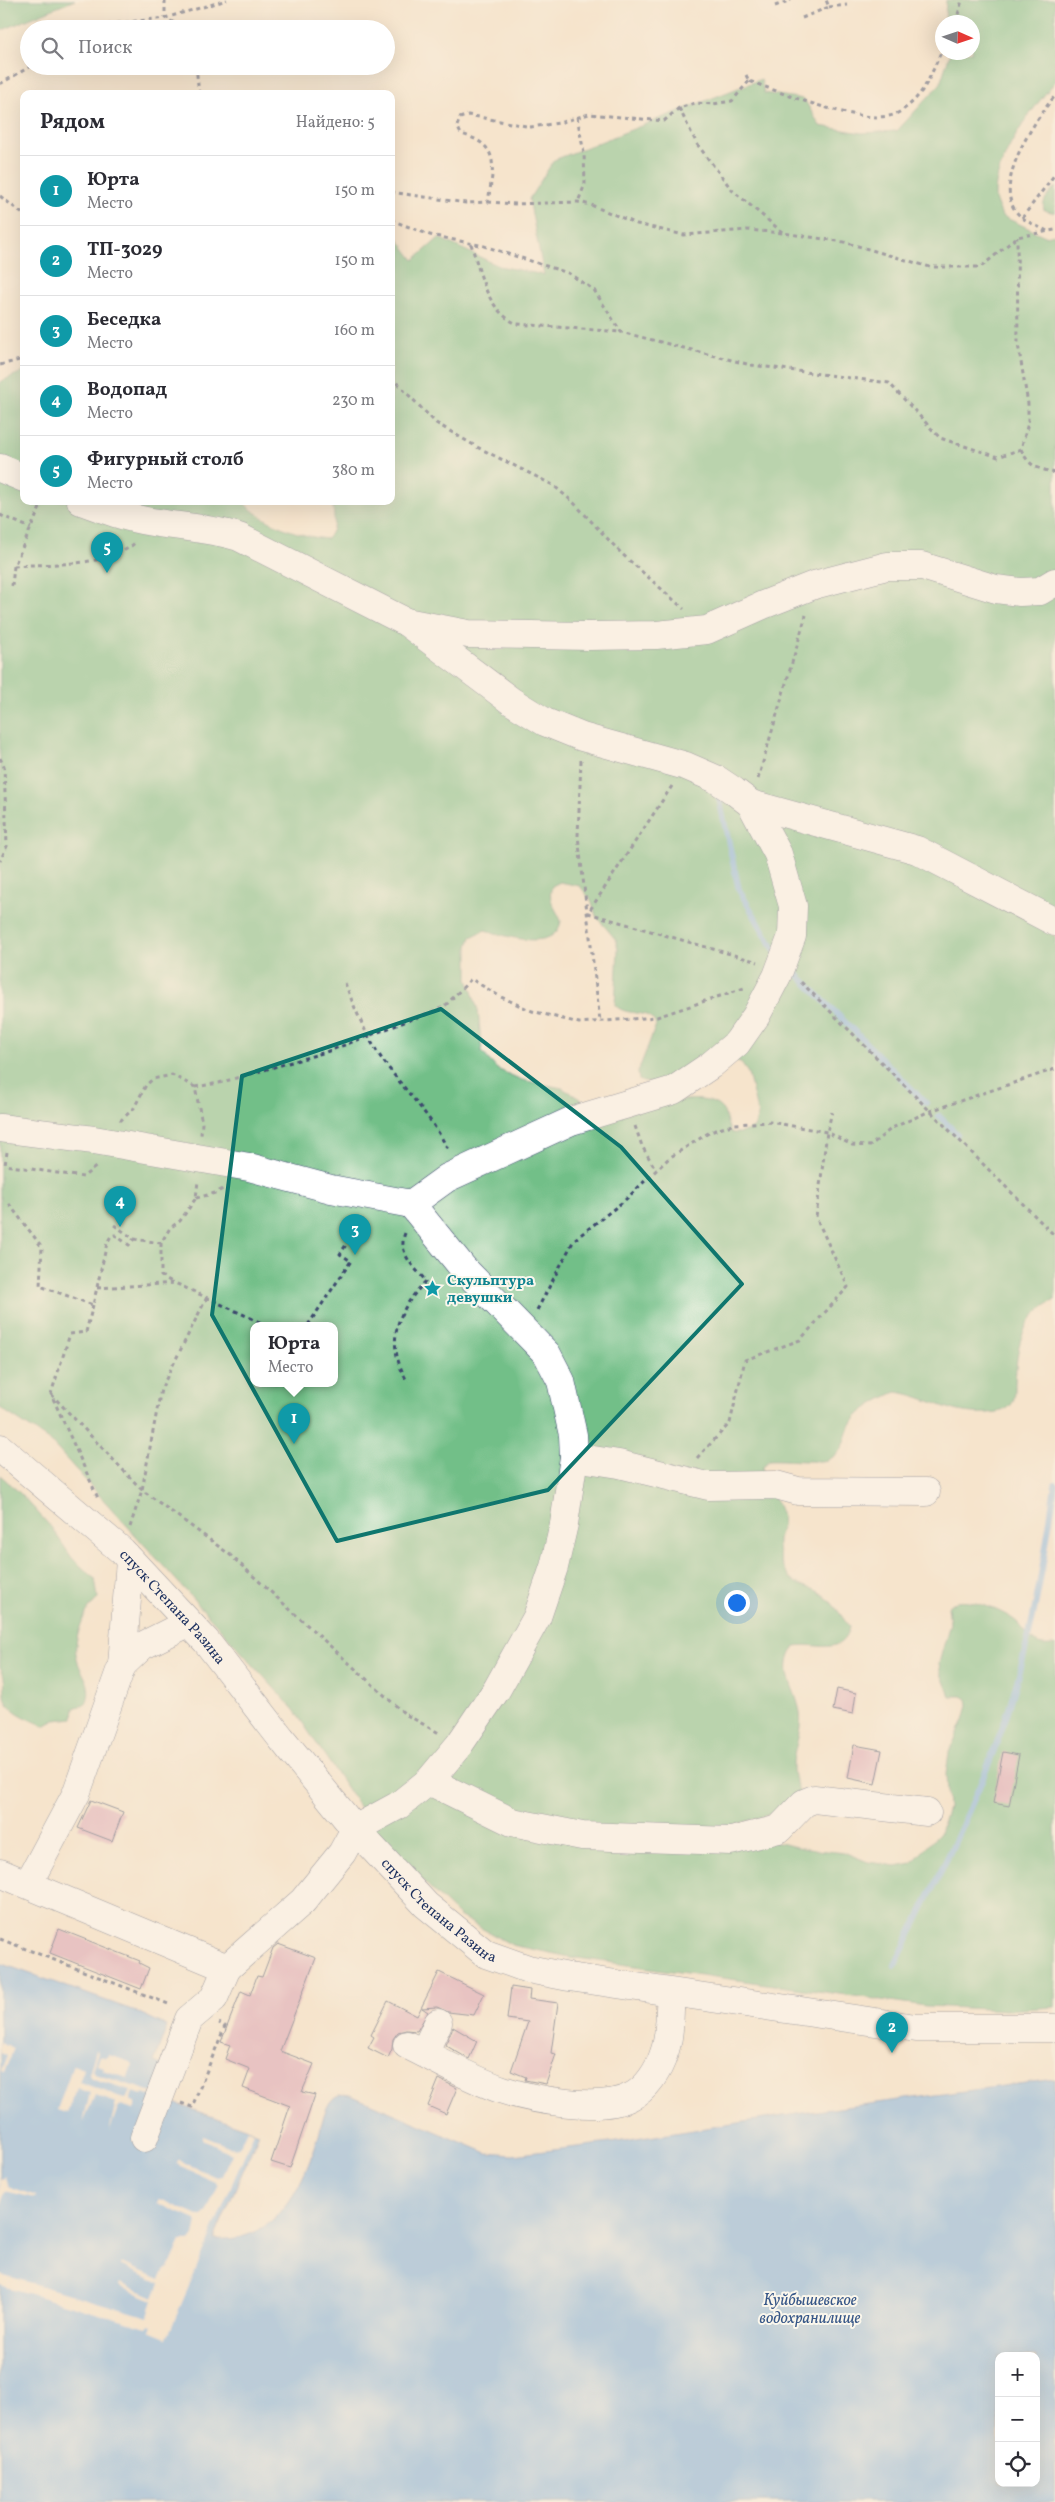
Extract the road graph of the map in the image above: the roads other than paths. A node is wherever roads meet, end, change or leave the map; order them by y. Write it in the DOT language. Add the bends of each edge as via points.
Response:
graph roads {
  1 [pos="0,468"];
  2 [pos="20,476"];
  3 [pos="91,505"];
  4 [pos="1055,582"];
  5 [pos="406,622"];
  6 [pos="751,804"];
  7 [pos="1055,922"];
  8 [pos="0,1128"];
  9 [pos="411,1215"];
  10 [pos="0,1448"];
  11 [pos="574,1457"];
  12 [pos="926,1492"];
  13 [pos="126,1556"];
  14 [pos="188,1623"];
  15 [pos="122,1665"];
  16 [pos="429,1781"];
  17 [pos="927,1812"];
  18 [pos="355,1829"];
  19 [pos="0,1873"];
  20 [pos="28,1884"];
  21 [pos="227,1968"];
  22 [pos="671,1993"];
  23 [pos="438,2023"];
  24 [pos="1055,2028"];
  25 [pos="144,2138"];
  1 -- 2 [label="street"];
  3 -- 5 [label="street" via="117,515 217,530 239,537"];
  4 -- 5 [label="street" via="1040,590 1020,592 996,589 922,566 886,566 814,585 707,630 656,635 468,634"];
  5 -- 6 [label="street" via="511,701 545,722 582,737 686,766 716,779"];
  6 -- 7 [label="street" via="917,850"];
  6 -- 9 [label="street" via="778,854 793,906 792,936 780,970 756,1016 737,1043 674,1090 571,1120 457,1174 430,1189"];
  8 -- 9 [label="street" via="248,1167 372,1198"];
  9 -- 11 [label="street" via="547,1354 561,1381 573,1436"];
  10 -- 13 [label="street, спуск Степана Разина"];
  11 -- 12 [label="street" via="619,1464 708,1486 776,1485 798,1491"];
  11 -- 16 [label="street" via="564,1524 537,1617 497,1690"];
  13 -- 14 [label="street, спуск Степана Разина"];
  13 -- 15 [label="street"];
  14 -- 15 [label="street" via="142,1646"];
  14 -- 18 [label="street, спуск Степана Разина" via="206,1641"];
  15 -- 20 [label="street" via="76,1794"];
  16 -- 17 [label="street" via="512,1822 582,1836 731,1841 779,1829 804,1803 814,1798"];
  16 -- 18 [label="street" via="399,1805"];
  18 -- 21 [label="street" via="342,1853 303,1902"];
  18 -- 22 [label="street, спуск Степана Разина" via="426,1905 486,1954 528,1969"];
  19 -- 20 [label="street"];
  20 -- 21 [label="street"];
  21 -- 25 [label="street" via="214,1998 189,2019"];
  22 -- 23 [label="street" via="668,2035 656,2071 643,2088 620,2101 541,2100 502,2090 416,2049"];
  22 -- 24 [label="street, спуск Степана Разина" via="916,2028"];
}
